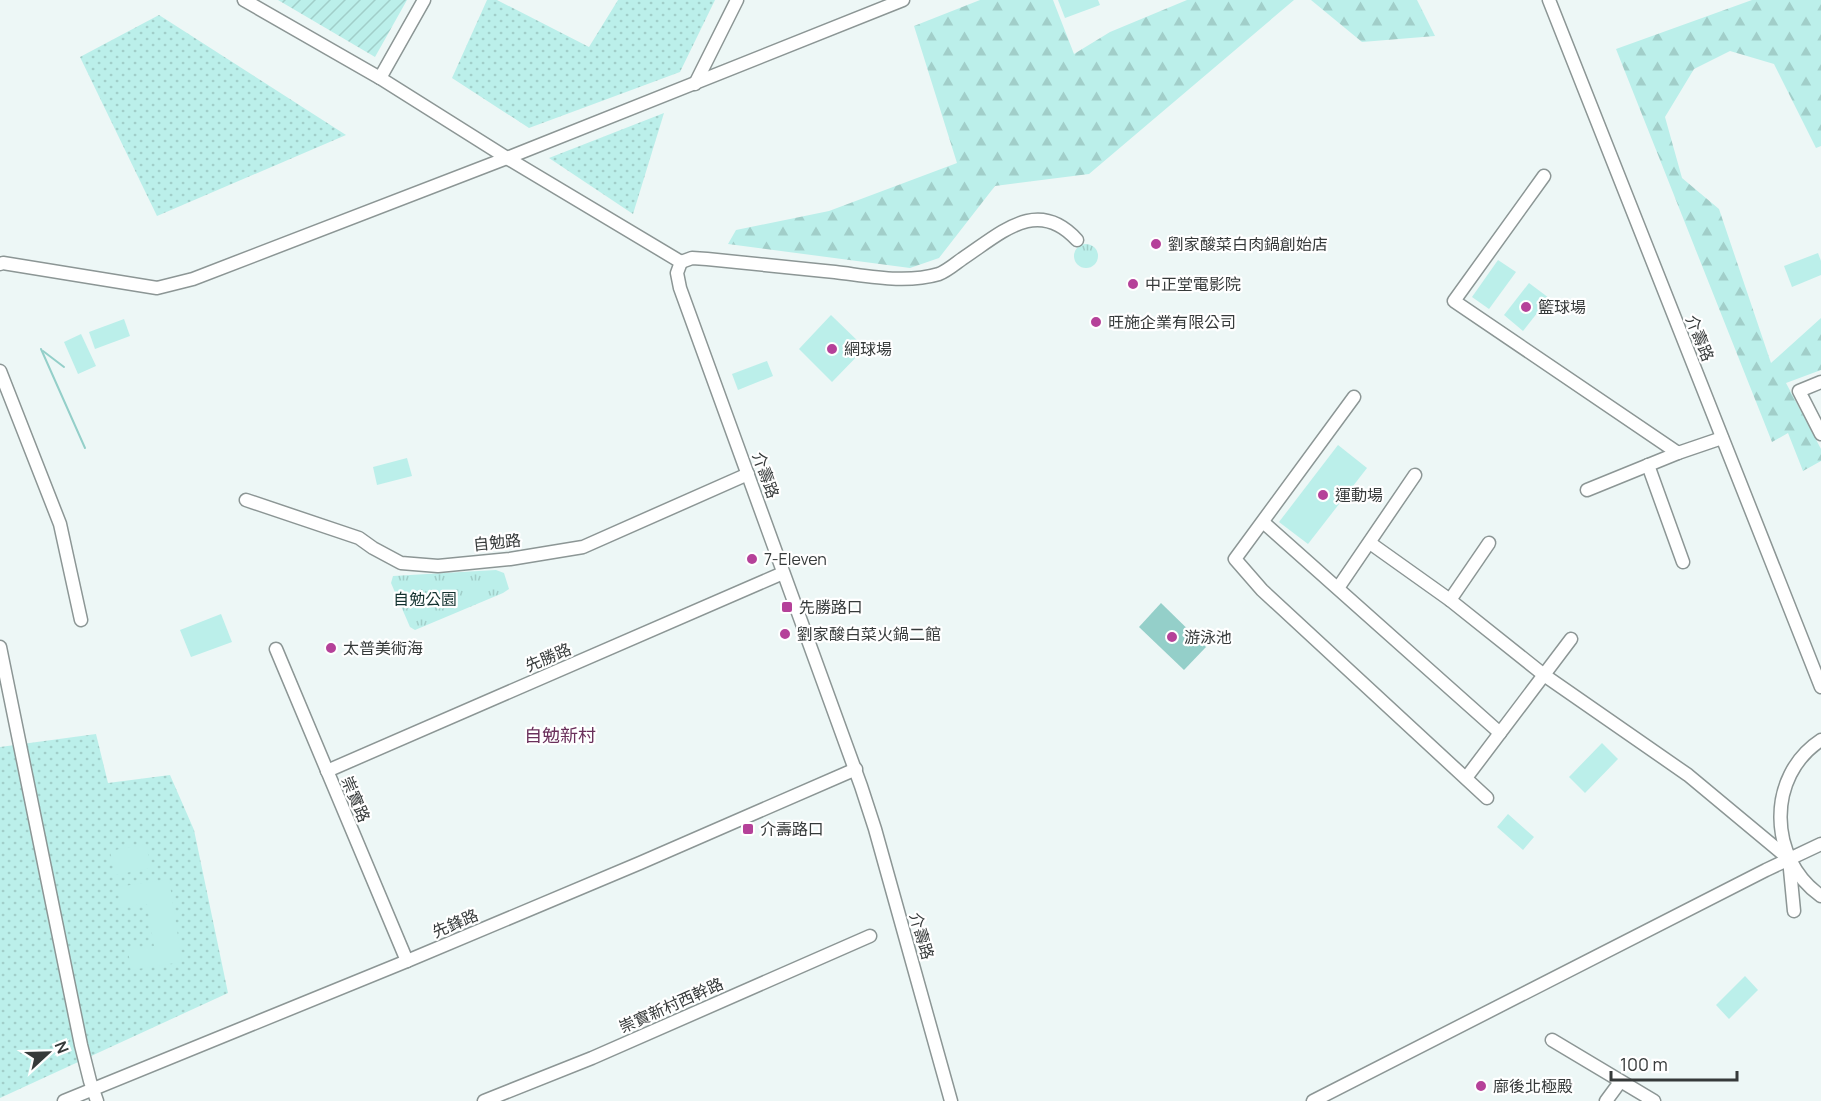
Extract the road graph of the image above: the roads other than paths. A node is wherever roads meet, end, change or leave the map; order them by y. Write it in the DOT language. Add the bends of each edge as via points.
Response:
graph roads {
  1 [pos="244,0"];
  2 [pos="424,0"];
  3 [pos="737,0"];
  4 [pos="903,0"];
  5 [pos="1549,0"];
  6 [pos="380,78"];
  7 [pos="695,84"];
  8 [pos="507,158"];
  9 [pos="1544,176"];
  10 [pos="1077,240"];
  11 [pos="681,262"];
  12 [pos="0,264"];
  13 [pos="0,372"];
  14 [pos="1821,382"];
  15 [pos="1354,397"];
  16 [pos="1821,435"];
  17 [pos="1722,438"];
  18 [pos="1678,453"];
  19 [pos="1648,465"];
  20 [pos="748,474"];
  21 [pos="1415,475"];
  22 [pos="1587,490"];
  23 [pos="246,500"];
  24 [pos="1263,522"];
  25 [pos="1370,543"];
  26 [pos="1489,543"];
  27 [pos="1683,562"];
  28 [pos="783,573"];
  29 [pos="1338,588"];
  30 [pos="1450,600"];
  31 [pos="81,620"];
  32 [pos="1571,639"];
  33 [pos="0,647"];
  34 [pos="276,649"];
  35 [pos="1818,668"];
  36 [pos="1544,675"];
  37 [pos="1821,687"];
  38 [pos="1500,733"];
  39 [pos="1821,740"];
  40 [pos="856,769"];
  41 [pos="327,771"];
  42 [pos="1466,778"];
  43 [pos="1487,798"];
  44 [pos="1821,844"];
  45 [pos="1789,859"];
  46 [pos="1821,896"];
  47 [pos="1794,911"];
  48 [pos="870,936"];
  49 [pos="407,961"];
  50 [pos="1552,1040"];
  51 [pos="1620,1082"];
  52 [pos="91,1085"];
  53 [pos="64,1101"];
  54 [pos="97,1101"];
  55 [pos="484,1101"];
  56 [pos="951,1101"];
  57 [pos="1314,1101"];
  58 [pos="1606,1101"];
  59 [pos="1654,1101"];
  1 -- 6 [label="street"];
  2 -- 6 [label="street"];
  3 -- 7 [label="street"];
  4 -- 7 [label="street"];
  5 -- 17 [label="street, 介壽路"];
  6 -- 8 [label="street"];
  7 -- 8 [label="street"];
  8 -- 11 [label="street"];
  8 -- 12 [label="street" via="193,279 157,288"];
  9 -- 18 [label="street" via="1454,301"];
  10 -- 11 [label="street" via="1057,223 1039,219 1018,223 942,273 905,280 707,259"];
  11 -- 20 [label="street, 介壽路" via="677,273 680,288"];
  13 -- 31 [label="street" via="60,524"];
  14 -- 16 [label="street" via="1799,391"];
  15 -- 24 [label="street"];
  17 -- 18 [label="street"];
  17 -- 35 [label="street, 介壽路"];
  18 -- 19 [label="street"];
  19 -- 22 [label="street"];
  19 -- 27 [label="street"];
  20 -- 23 [label="street, 自勉路" via="583,547 438,566 401,563 359,538"];
  20 -- 28 [label="street, 介壽路"];
  21 -- 25 [label="street"];
  24 -- 29 [label="street"];
  24 -- 42 [label="street" via="1235,560 1262,590"];
  25 -- 29 [label="street"];
  25 -- 30 [label="street"];
  26 -- 30 [label="street"];
  28 -- 40 [label="street, 介壽路"];
  28 -- 41 [label="street, 先勝路"];
  29 -- 38 [label="street"];
  30 -- 36 [label="street"];
  32 -- 36 [label="street"];
  33 -- 52 [label="street"];
  34 -- 41 [label="street, 崇實路"];
  35 -- 37 [label="street, 介壽路"];
  36 -- 38 [label="street"];
  36 -- 45 [label="street" via="1688,776"];
  38 -- 42 [label="street"];
  39 -- 45 [label="street" via="1802,756 1782,795 1779,817"];
  40 -- 49 [label="street, 先鋒路"];
  40 -- 56 [label="street, 介壽路"];
  41 -- 49 [label="street, 崇實路"];
  42 -- 43 [label="street"];
  44 -- 45 [label="street"];
  45 -- 46 [label="street" via="1799,876"];
  45 -- 47 [label="street"];
  45 -- 57 [label="street"];
  48 -- 55 [label="street, 崇實新村西幹路"];
  49 -- 52 [label="street, 先鋒路"];
  50 -- 51 [label="street"];
  51 -- 58 [label="street"];
  51 -- 59 [label="street"];
  52 -- 53 [label="street, 先鋒路"];
  52 -- 54 [label="street"];
}
